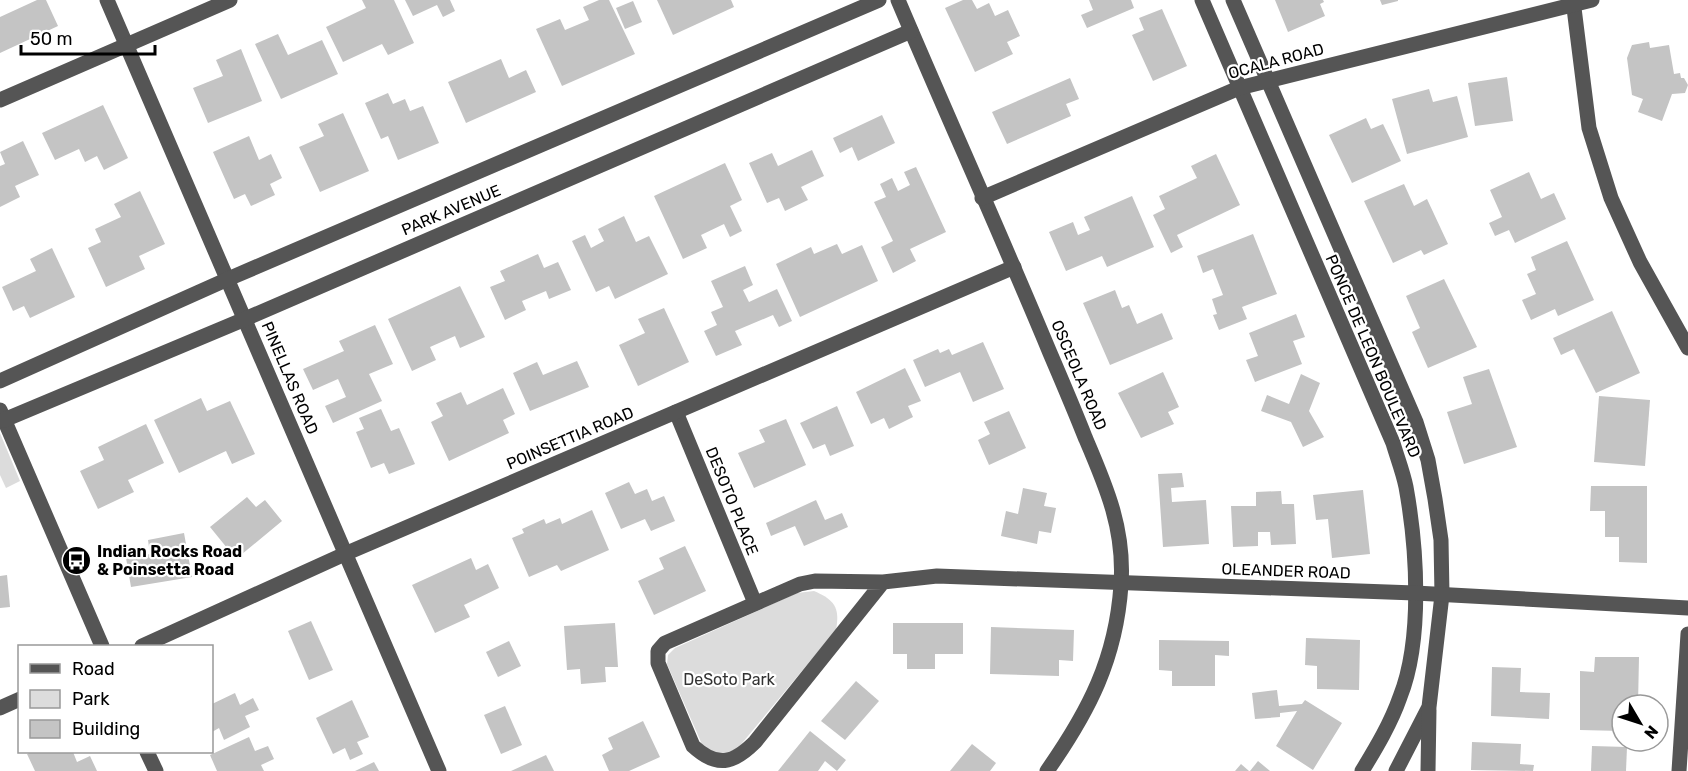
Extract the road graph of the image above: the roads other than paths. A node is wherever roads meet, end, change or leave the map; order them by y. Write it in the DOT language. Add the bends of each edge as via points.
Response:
graph roads {
  1 [pos="107,0"];
  2 [pos="230,0"];
  3 [pos="879,0"];
  4 [pos="898,0"];
  5 [pos="1202,0"];
  6 [pos="1233,0"];
  7 [pos="1592,0"];
  8 [pos="1573,2"];
  9 [pos="911,31"];
  10 [pos="126,45"];
  11 [pos="1268,81"];
  12 [pos="1239,88"];
  13 [pos="0,100"];
  14 [pos="982,198"];
  15 [pos="1014,267"];
  16 [pos="228,279"];
  17 [pos="245,319"];
  18 [pos="1688,348"];
  19 [pos="0,381"];
  20 [pos="676,412"];
  21 [pos="2,415"];
  22 [pos="347,553"];
  23 [pos="883,582"];
  24 [pos="1121,584"];
  25 [pos="1415,593"];
  26 [pos="1442,595"];
  27 [pos="755,603"];
  28 [pos="1688,608"];
  29 [pos="1688,634"];
  30 [pos="102,645"];
  31 [pos="144,645"];
  32 [pos="18,700"];
  33 [pos="1429,707"];
  34 [pos="0,708"];
  35 [pos="147,753"];
  36 [pos="156,771"];
  37 [pos="440,771"];
  38 [pos="1047,771"];
  39 [pos="1362,771"];
  40 [pos="1396,771"];
  41 [pos="1428,771"];
  42 [pos="1679,771"];
  1 -- 10 [label="street, PINELLAS ROAD"];
  2 -- 10 [label="street"];
  3 -- 16 [label="street, PARK AVENUE"];
  4 -- 9 [label="street, OSCEOLA ROAD"];
  5 -- 12 [label="street, PONCE DE LEON BOULEVARD"];
  6 -- 11 [label="street, PONCE DE LEON BOULEVARD"];
  7 -- 8 [label="street, OCALA ROAD"];
  8 -- 11 [label="street, OCALA ROAD"];
  8 -- 18 [label="street" via="1589,128 1611,198"];
  9 -- 14 [label="street, OSCEOLA ROAD"];
  9 -- 17 [label="street, PARK AVENUE"];
  10 -- 13 [label="street"];
  10 -- 16 [label="street, PINELLAS ROAD"];
  11 -- 12 [label="street, OCALA ROAD"];
  11 -- 26 [label="street, PONCE DE LEON BOULEVARD" via="1416,422 1435,499 1441,540"];
  12 -- 14 [label="street, OCALA ROAD"];
  12 -- 25 [label="street, PONCE DE LEON BOULEVARD" via="1393,443 1412,526"];
  14 -- 15 [label="street, OSCEOLA ROAD"];
  15 -- 20 [label="street, POINSETTIA ROAD"];
  15 -- 24 [label="street, OSCEOLA ROAD" via="1110,497 1119,539"];
  16 -- 17 [label="street, PINELLAS ROAD"];
  16 -- 19 [label="street, PARK AVENUE"];
  17 -- 21 [label="street, PARK AVENUE"];
  17 -- 22 [label="street, PINELLAS ROAD"];
  20 -- 22 [label="street, POINSETTIA ROAD"];
  20 -- 27 [label="street, DESOTO PLACE"];
  21 -- 30 [label="street"];
  22 -- 31 [label="street, POINSETTIA ROAD"];
  22 -- 37 [label="street, PINELLAS ROAD"];
  23 -- 24 [label="street, OLEANDER ROAD" via="937,576"];
  23 -- 27 [label="street" via="814,581"];
  23 -- 27 [label="street" via="755,742 743,754 715,761 693,746 658,663 658,651 665,643"];
  24 -- 25 [label="street, OLEANDER ROAD"];
  24 -- 38 [label="street, OSCEOLA ROAD" via="1112,646 1095,694"];
  25 -- 26 [label="street, OLEANDER ROAD"];
  25 -- 39 [label="street, PONCE DE LEON BOULEVARD" via="1412,652 1401,696"];
  26 -- 28 [label="street, OLEANDER ROAD"];
  26 -- 33 [label="street, PONCE DE LEON BOULEVARD"];
  29 -- 42 [label="street"];
  32 -- 34 [label="street"];
  33 -- 40 [label="street, PONCE DE LEON BOULEVARD"];
  33 -- 41 [label="street"];
  35 -- 36 [label="street"];
}
